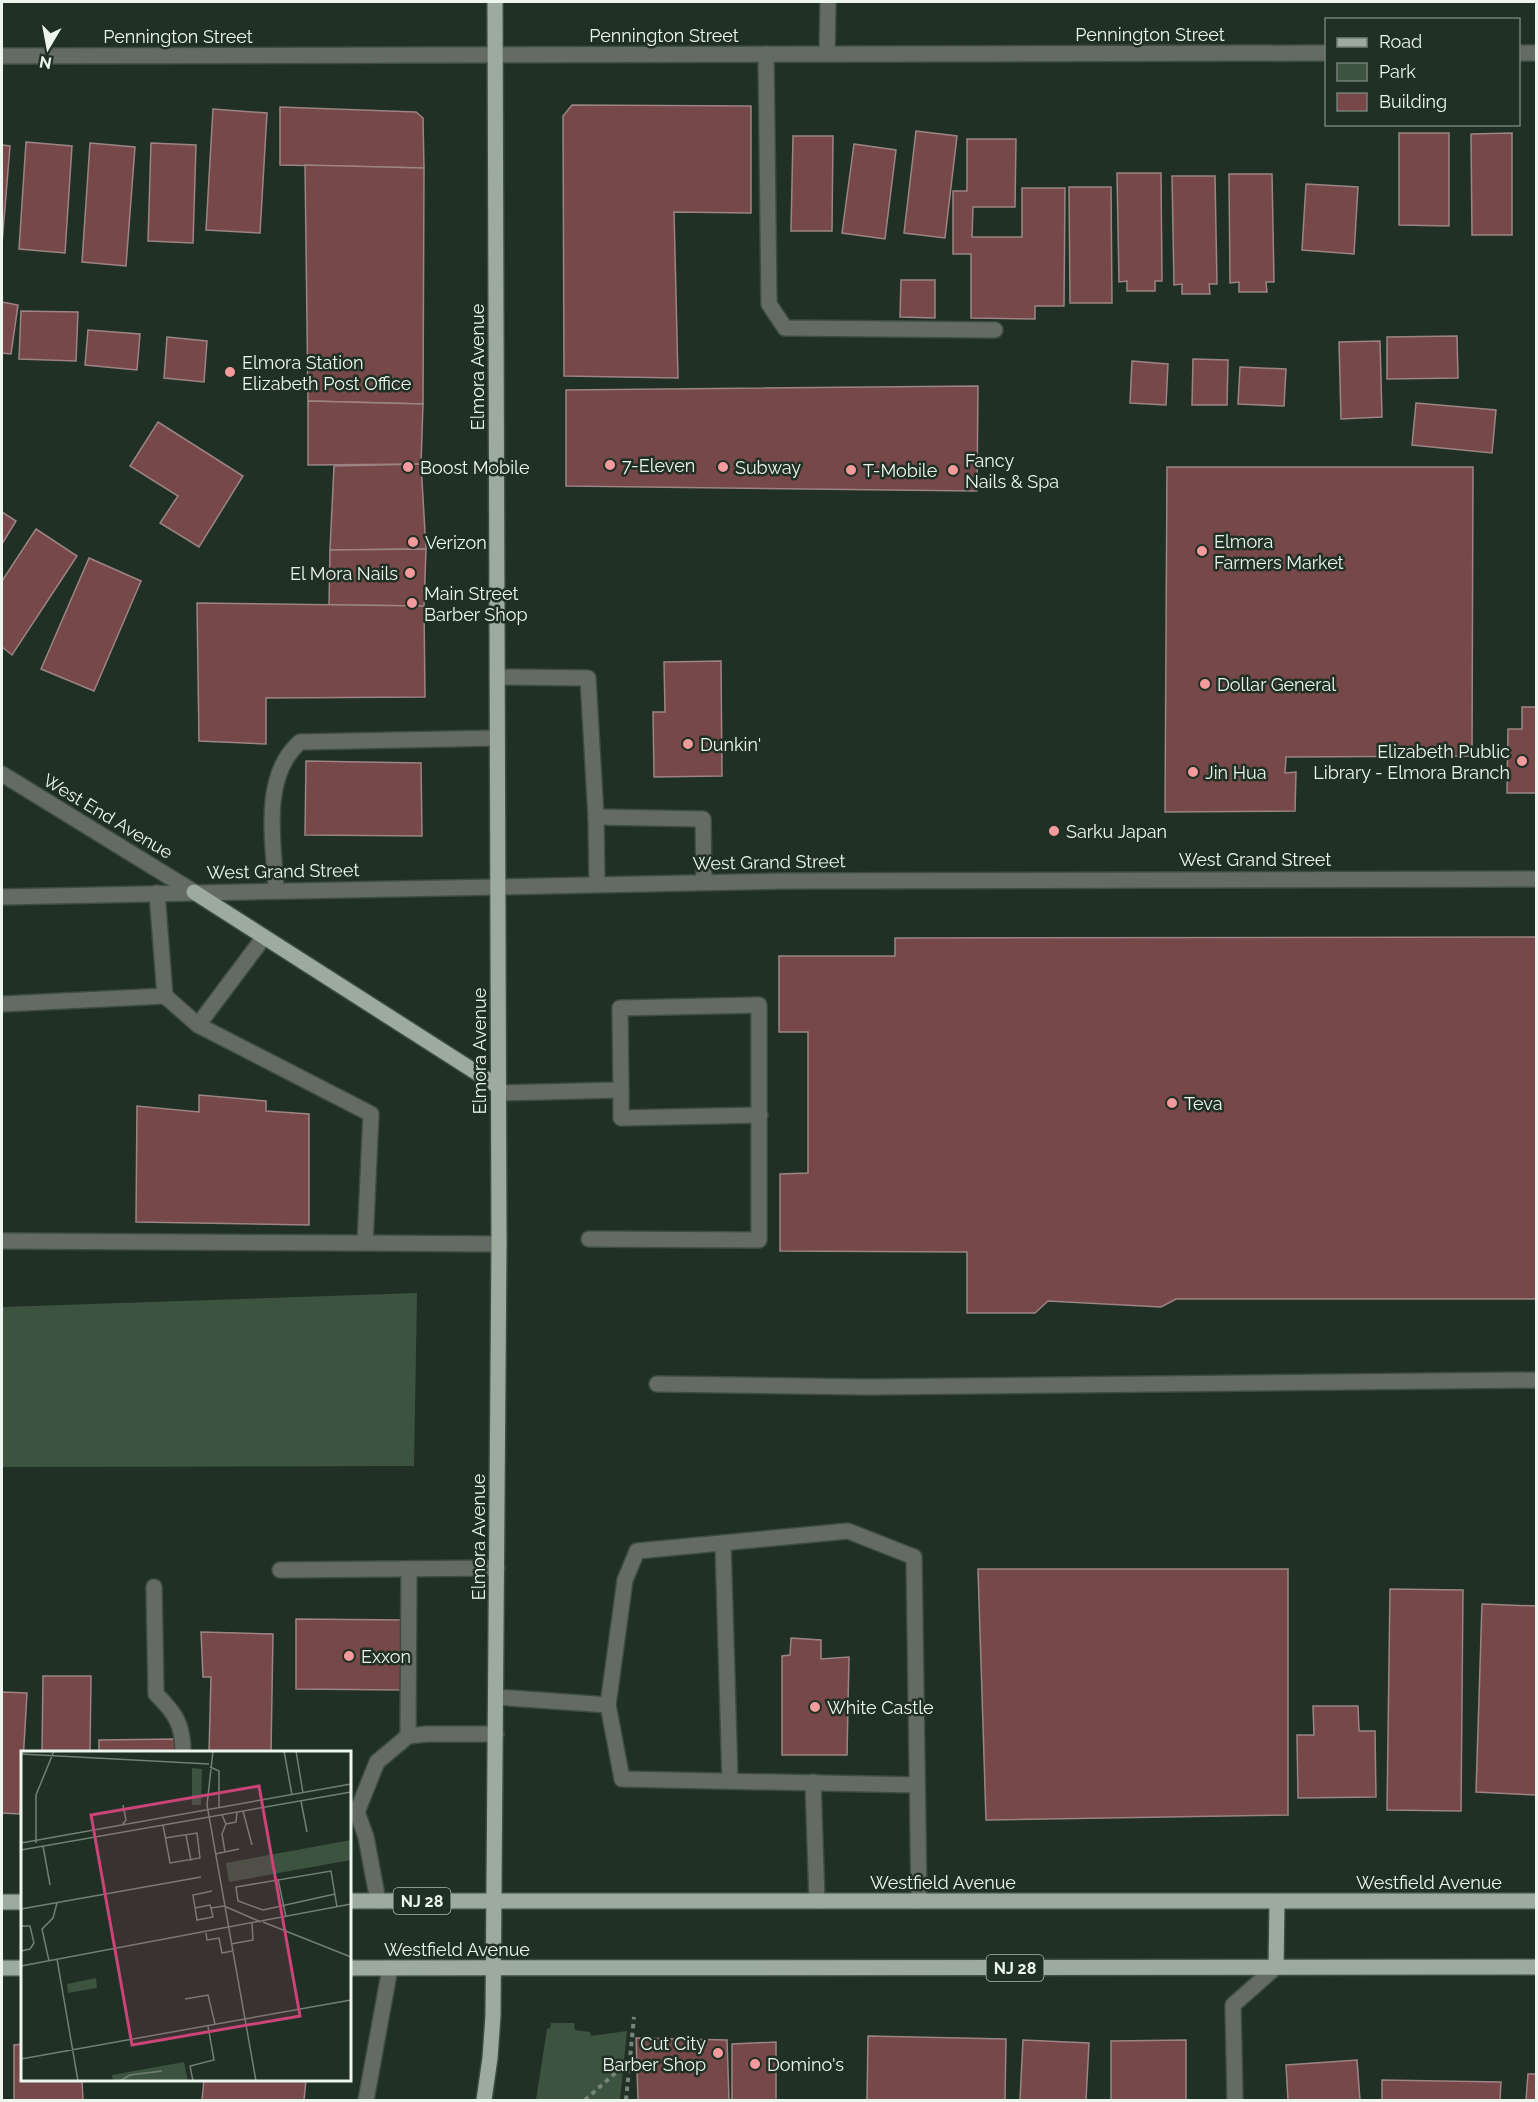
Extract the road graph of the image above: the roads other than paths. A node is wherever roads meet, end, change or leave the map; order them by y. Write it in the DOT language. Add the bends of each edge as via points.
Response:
graph roads {
  1 [pos="495,2"];
  2 [pos="828,2"];
  3 [pos="1325,53"];
  4 [pos="1520,53"];
  5 [pos="1536,53"];
  6 [pos="766,54"];
  7 [pos="827,54"];
  8 [pos="496,55"];
  9 [pos="2,56"];
  10 [pos="995,330"];
  11 [pos="497,676"];
  12 [pos="497,738"];
  13 [pos="2,774"];
  14 [pos="596,817"];
  15 [pos="1536,879"];
  16 [pos="704,882"];
  17 [pos="597,884"];
  18 [pos="498,886"];
  19 [pos="276,891"];
  20 [pos="194,892"];
  21 [pos="158,893"];
  22 [pos="2,897"];
  23 [pos="264,937"];
  24 [pos="165,996"];
  25 [pos="2,1004"];
  26 [pos="198,1025"];
  27 [pos="499,1090"];
  28 [pos="621,1090"];
  29 [pos="760,1115"];
  30 [pos="589,1239"];
  31 [pos="2,1241"];
  32 [pos="364,1243"];
  33 [pos="500,1244"];
  34 [pos="1536,1380"];
  35 [pos="657,1384"];
  36 [pos="723,1543"];
  37 [pos="497,1568"];
  38 [pos="409,1569"];
  39 [pos="280,1570"];
  40 [pos="154,1587"];
  41 [pos="496,1697"];
  42 [pos="608,1705"];
  43 [pos="496,1734"];
  44 [pos="408,1736"];
  45 [pos="183,1751"];
  46 [pos="730,1780"];
  47 [pos="813,1782"];
  48 [pos="917,1785"];
  49 [pos="353,1811"];
  50 [pos="351,1901"];
  51 [pos="378,1901"];
  52 [pos="494,1901"];
  53 [pos="817,1901"];
  54 [pos="919,1901"];
  55 [pos="1536,1901"];
  56 [pos="2,1902"];
  57 [pos="21,1902"];
  58 [pos="1276,1902"];
  59 [pos="1536,1966"];
  60 [pos="1276,1967"];
  61 [pos="2,1968"];
  62 [pos="21,1968"];
  63 [pos="351,1968"];
  64 [pos="390,1968"];
  65 [pos="494,1968"];
  66 [pos="366,2100"];
  67 [pos="484,2100"];
  68 [pos="1235,2100"];
  1 -- 8 [label="main road, Elmora Avenue"];
  2 -- 7 [label="street"];
  3 -- 7 [label="street, Pennington Street"];
  4 -- 5 [label="street"];
  6 -- 7 [label="street, Pennington Street"];
  6 -- 8 [label="street, Pennington Street"];
  6 -- 10 [label="street" via="769,304 785,328"];
  8 -- 9 [label="street, Pennington Street"];
  8 -- 11 [label="main road, Elmora Avenue"];
  11 -- 12 [label="main road, Elmora Avenue"];
  11 -- 14 [label="street" via="588,678"];
  12 -- 18 [label="main road, Elmora Avenue"];
  12 -- 19 [label="street" via="300,742 288,753 277,774 272,814"];
  13 -- 20 [label="street, West End Avenue"];
  14 -- 16 [label="street" via="703,819"];
  14 -- 17 [label="street"];
  15 -- 16 [label="street, West Grand Street"];
  16 -- 17 [label="street, West Grand Street"];
  17 -- 18 [label="street, West Grand Street"];
  18 -- 19 [label="street, West Grand Street"];
  18 -- 27 [label="main road, Elmora Avenue"];
  19 -- 20 [label="street, West Grand Street"];
  20 -- 21 [label="street, West Grand Street"];
  20 -- 23 [label="main road"];
  21 -- 22 [label="street, West Grand Street"];
  21 -- 24 [label="street"];
  23 -- 26 [label="street"];
  23 -- 27 [label="main road"];
  24 -- 25 [label="street"];
  24 -- 26 [label="street"];
  26 -- 32 [label="street" via="371,1114"];
  27 -- 28 [label="street"];
  27 -- 33 [label="main road, Elmora Avenue"];
  28 -- 29 [label="street" via="621,1118"];
  28 -- 29 [label="street" via="620,1008 759,1005"];
  29 -- 30 [label="street" via="759,1240"];
  31 -- 32 [label="street"];
  32 -- 33 [label="street"];
  33 -- 37 [label="main road, Elmora Avenue"];
  34 -- 35 [label="street" via="868,1387"];
  36 -- 42 [label="street" via="637,1551 626,1580"];
  36 -- 46 [label="street"];
  36 -- 48 [label="street" via="848,1531 914,1557"];
  37 -- 38 [label="street"];
  37 -- 41 [label="main road, Elmora Avenue"];
  38 -- 39 [label="street"];
  38 -- 44 [label="street"];
  40 -- 45 [label="street" via="156,1694 175,1713"];
  41 -- 42 [label="street"];
  41 -- 43 [label="main road, Elmora Avenue"];
  42 -- 46 [label="street" via="622,1779"];
  43 -- 44 [label="street"];
  43 -- 52 [label="main road, Elmora Avenue"];
  44 -- 49 [label="street" via="376,1762"];
  46 -- 47 [label="street"];
  47 -- 48 [label="street"];
  47 -- 53 [label="street"];
  48 -- 54 [label="street"];
  49 -- 51 [label="street" via="366,1838"];
  50 -- 51 [label="main road, Westfield Avenue / NJ 28"];
  51 -- 52 [label="main road, Westfield Avenue / NJ 28"];
  52 -- 53 [label="main road, Westfield Avenue / NJ 28"];
  52 -- 65 [label="main road, Elmora Avenue"];
  53 -- 54 [label="main road, Westfield Avenue / NJ 28"];
  54 -- 58 [label="main road, Westfield Avenue / NJ 28"];
  55 -- 58 [label="main road, Westfield Avenue / NJ 28"];
  56 -- 57 [label="main road"];
  58 -- 60 [label="main road"];
  59 -- 60 [label="main road, Westfield Avenue / NJ 28"];
  60 -- 65 [label="main road, Westfield Avenue / NJ 28"];
  60 -- 68 [label="street" via="1233,2005"];
  61 -- 62 [label="main road"];
  63 -- 64 [label="main road, Westfield Avenue / NJ 28"];
  64 -- 65 [label="main road, Westfield Avenue / NJ 28"];
  64 -- 66 [label="street"];
  65 -- 67 [label="main road, Elmora Avenue"];
}
